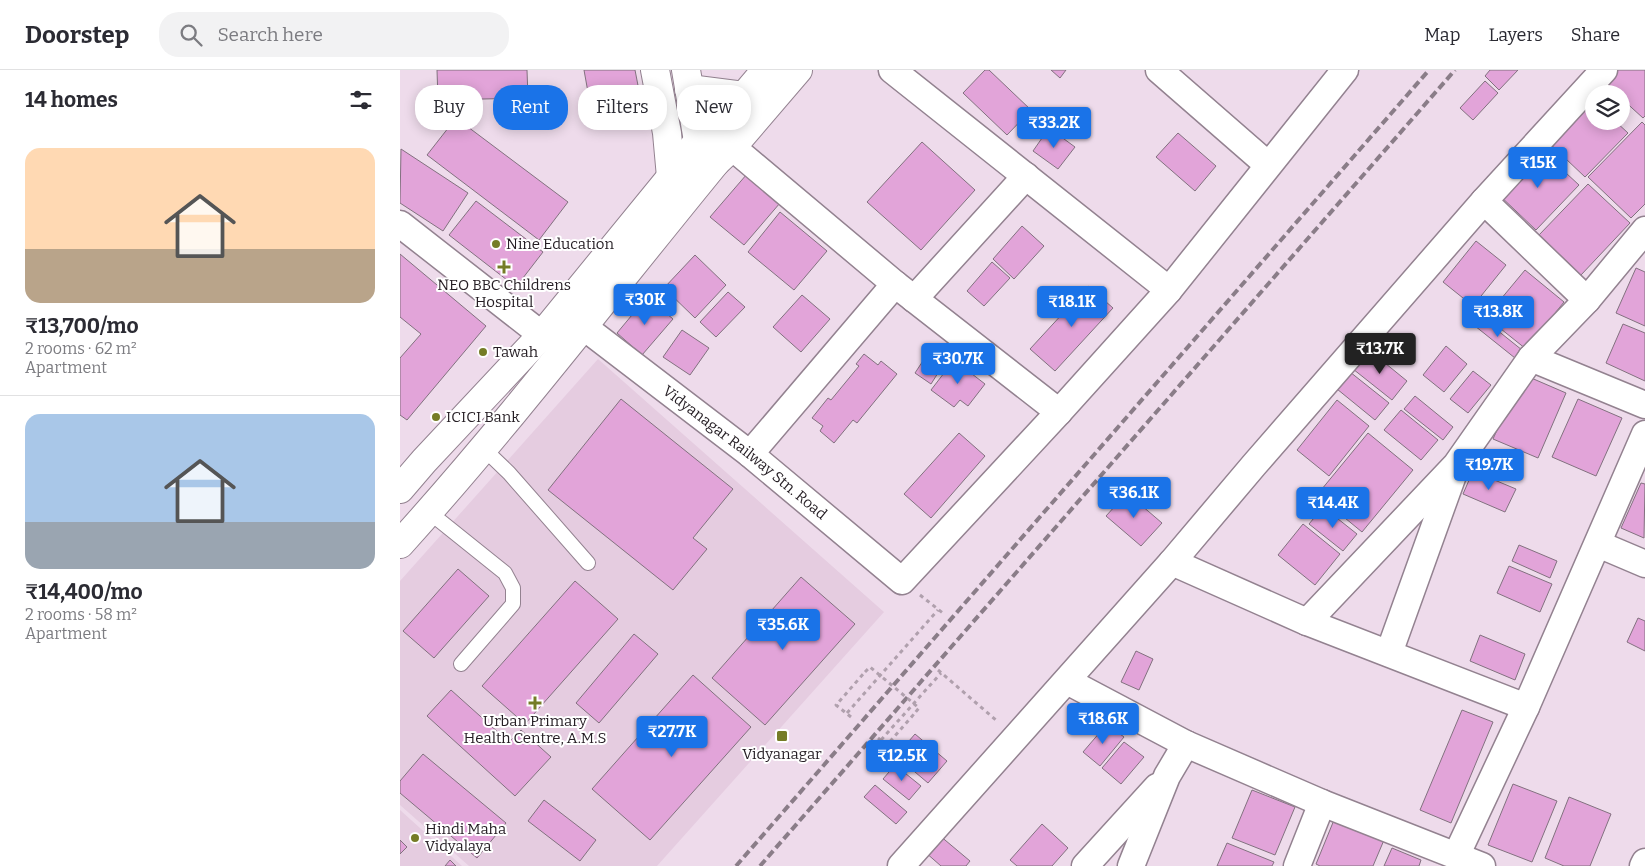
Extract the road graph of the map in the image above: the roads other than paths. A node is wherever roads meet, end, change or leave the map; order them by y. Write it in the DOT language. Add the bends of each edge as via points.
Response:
graph roads {
  1 [pos="655,70"];
  2 [pos="766,70"];
  3 [pos="798,70"];
  4 [pos="892,70"];
  5 [pos="1159,70"];
  6 [pos="1345,70"];
  7 [pos="1604,70"];
  8 [pos="688,80"];
  9 [pos="706,85"];
  10 [pos="751,88"];
  11 [pos="710,130"];
  12 [pos="706,134"];
  13 [pos="724,154"];
  14 [pos="1268,165"];
  15 [pos="1026,176"];
  16 [pos="681,185"];
  17 [pos="1484,201"];
  18 [pos="400,224"];
  19 [pos="1645,230"];
  20 [pos="1637,256"];
  21 [pos="1169,290"];
  22 [pos="905,292"];
  23 [pos="1587,300"];
  24 [pos="584,327"];
  25 [pos="542,335"];
  26 [pos="1531,358"];
  27 [pos="1645,405"];
  28 [pos="1059,412"];
  29 [pos="1645,434"];
  30 [pos="483,448"];
  31 [pos="750,454"];
  32 [pos="1456,465"];
  33 [pos="404,478"];
  34 [pos="429,512"];
  35 [pos="400,544"];
  36 [pos="1598,544"];
  37 [pos="1172,562"];
  38 [pos="588,563"];
  39 [pos="1645,564"];
  40 [pos="1307,622"];
  41 [pos="1389,653"];
  42 [pos="461,664"];
  43 [pos="1067,681"];
  44 [pos="1526,706"];
  45 [pos="1186,744"];
  46 [pos="1167,776"];
  47 [pos="1322,803"];
  48 [pos="1456,856"];
  49 [pos="1645,862"];
  50 [pos="901,866"];
  51 [pos="1085,866"];
  52 [pos="1131,866"];
  53 [pos="1297,866"];
  54 [pos="1482,866"];
  55 [pos="1643,866"];
  1 -- 16 [label="main road"];
  2 -- 10 [label="main road"];
  3 -- 13 [label="main road"];
  4 -- 15 [label="street"];
  5 -- 14 [label="street"];
  6 -- 14 [label="street"];
  7 -- 17 [label="street"];
  8 -- 9 [label="main road"];
  8 -- 12 [label="main road"];
  11 -- 12 [label="main road"];
  12 -- 13 [label="main road"];
  12 -- 16 [label="main road"];
  13 -- 16 [label="main road"];
  13 -- 22 [label="street"];
  14 -- 21 [label="street"];
  15 -- 21 [label="street"];
  15 -- 22 [label="street"];
  16 -- 24 [label="main road"];
  16 -- 25 [label="main road"];
  17 -- 23 [label="street"];
  17 -- 37 [label="street"];
  18 -- 25 [label="street"];
  19 -- 20 [label="street"];
  20 -- 23 [label="street"];
  21 -- 28 [label="street"];
  22 -- 28 [label="street"];
  22 -- 31 [label="street"];
  23 -- 26 [label="street"];
  24 -- 30 [label="main road"];
  24 -- 31 [label="street, Vidyanagar Railway Stn. Road"];
  25 -- 33 [label="main road"];
  26 -- 27 [label="street"];
  26 -- 32 [label="street"];
  28 -- 31 [label="street, Vidyanagar Railway Stn. Road" via="902,581"];
  29 -- 36 [label="street"];
  30 -- 34 [label="main road"];
  30 -- 38 [label="lane"];
  32 -- 40 [label="street"];
  32 -- 41 [label="street"];
  34 -- 35 [label="main road"];
  34 -- 42 [label="lane" via="505,573 514,588 514,604"];
  36 -- 39 [label="street"];
  36 -- 44 [label="street"];
  37 -- 40 [label="street"];
  37 -- 43 [label="street"];
  40 -- 41 [label="street"];
  41 -- 44 [label="street"];
  43 -- 45 [label="street"];
  43 -- 50 [label="street"];
  44 -- 48 [label="street"];
  45 -- 46 [label="street"];
  45 -- 47 [label="street"];
  46 -- 51 [label="street"];
  46 -- 52 [label="street"];
  47 -- 48 [label="street"];
  47 -- 53 [label="street"];
  48 -- 54 [label="street"];
  49 -- 55 [label="street"];
}
